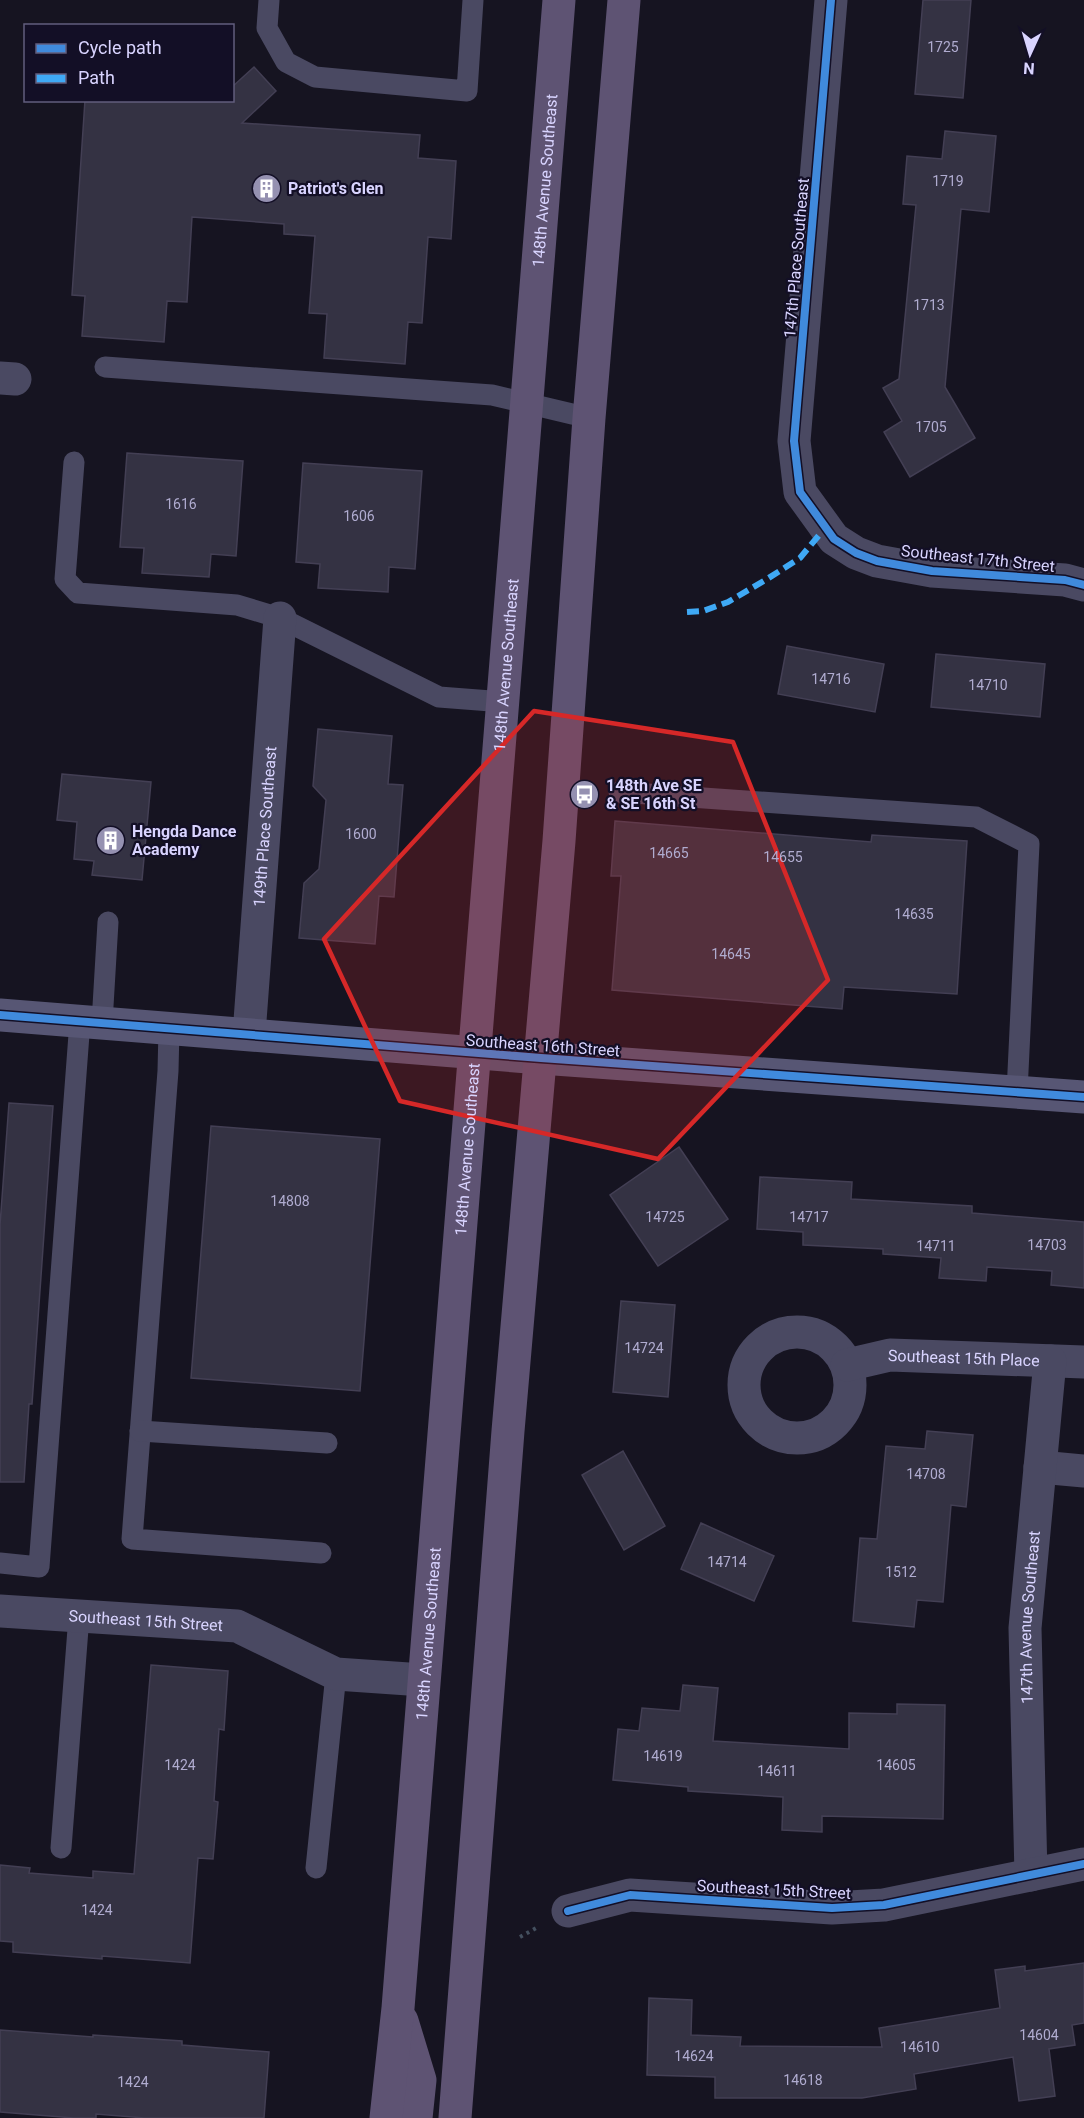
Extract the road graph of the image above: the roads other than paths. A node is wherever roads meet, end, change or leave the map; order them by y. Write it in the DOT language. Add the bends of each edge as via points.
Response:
graph roads {
  1 [pos="268,0"];
  2 [pos="473,0"];
  3 [pos="559,0"];
  4 [pos="624,0"];
  5 [pos="831,0"];
  6 [pos="105,367"];
  7 [pos="527,403"];
  8 [pos="589,418"];
  9 [pos="74,462"];
  10 [pos="815,514"];
  11 [pos="1084,585"];
  12 [pos="280,618"];
  13 [pos="504,702"];
  14 [pos="619,792"];
  15 [pos="108,922"];
  16 [pos="0,1015"];
  17 [pos="91,1022"];
  18 [pos="169,1029"];
  19 [pos="249,1034"];
  20 [pos="475,1053"];
  21 [pos="541,1058"];
  22 [pos="1017,1092"];
  23 [pos="1084,1097"];
  24 [pos="1050,1361"];
  25 [pos="1084,1362"];
  26 [pos="847,1365"];
  27 [pos="140,1431"];
  28 [pos="327,1443"];
  29 [pos="1040,1467"];
  30 [pos="1084,1471"];
  31 [pos="321,1553"];
  32 [pos="0,1563"];
  33 [pos="0,1611"];
  34 [pos="79,1616"];
  35 [pos="336,1674"];
  36 [pos="423,1680"];
  37 [pos="61,1848"];
  38 [pos="1084,1864"];
  39 [pos="316,1868"];
  40 [pos="1031,1875"];
  41 [pos="568,1911"];
  42 [pos="398,2008"];
  43 [pos="386,2118"];
  44 [pos="416,2118"];
  45 [pos="454,2118"];
  1 -- 2 [label="lane" via="267,28 286,62 315,77 467,91"];
  3 -- 7 [label="main road, 148th Avenue Southeast"];
  4 -- 8 [label="main road"];
  5 -- 10 [label="street, 147th Place Southeast" via="794,441 800,492"];
  6 -- 7 [label="lane" via="492,395"];
  7 -- 8 [label="lane"];
  7 -- 13 [label="main road, 148th Avenue Southeast"];
  8 -- 21 [label="main road"];
  9 -- 12 [label="lane" via="65,579 78,593 237,605"];
  10 -- 11 [label="street, Southeast 17th Street" via="834,539 877,561 932,571 1065,580"];
  12 -- 13 [label="lane" via="439,697"];
  12 -- 19 [label="street, 149th Place Southeast"];
  13 -- 20 [label="main road, 148th Avenue Southeast"];
  14 -- 22 [label="lane" via="976,817 1029,844"];
  15 -- 17 [label="lane"];
  16 -- 17 [label="street, Southeast 16th Street"];
  17 -- 18 [label="street, Southeast 16th Street"];
  17 -- 32 [label="lane" via="39,1567"];
  18 -- 19 [label="street, Southeast 16th Street"];
  18 -- 27 [label="lane"];
  19 -- 20 [label="street, Southeast 16th Street"];
  20 -- 21 [label="street, Southeast 16th Street"];
  20 -- 36 [label="main road, 148th Avenue Southeast"];
  21 -- 22 [label="street, Southeast 16th Street"];
  21 -- 45 [label="main road"];
  22 -- 23 [label="street, Southeast 16th Street"];
  24 -- 25 [label="street, Southeast 15th Place"];
  24 -- 26 [label="street, Southeast 15th Place" via="890,1355"];
  24 -- 29 [label="street, 147th Avenue Southeast"];
  27 -- 28 [label="lane"];
  27 -- 31 [label="lane" via="132,1539"];
  29 -- 30 [label="street"];
  29 -- 40 [label="street, 147th Avenue Southeast" via="1025,1628"];
  33 -- 34 [label="street, Southeast 15th Street"];
  34 -- 35 [label="street, Southeast 15th Street" via="237,1626"];
  34 -- 37 [label="lane"];
  35 -- 36 [label="street, Southeast 15th Street"];
  35 -- 39 [label="lane"];
  36 -- 42 [label="main road, 148th Avenue Southeast"];
  38 -- 40 [label="street, Southeast 15th Street"];
  40 -- 41 [label="street, Southeast 15th Street" via="884,1905 831,1908 630,1895"];
  42 -- 43 [label="main road, 148th Avenue Southeast"];
  42 -- 44 [label="main road" via="420,2080"];
}
